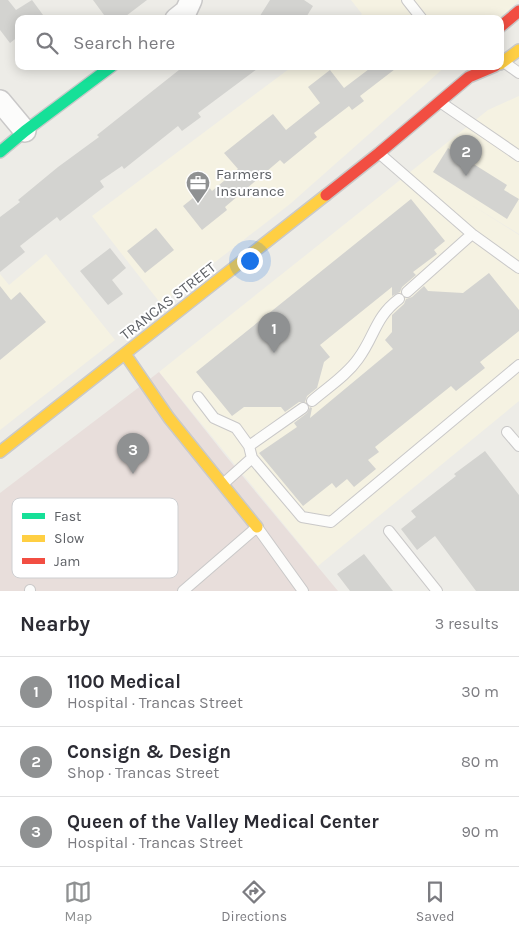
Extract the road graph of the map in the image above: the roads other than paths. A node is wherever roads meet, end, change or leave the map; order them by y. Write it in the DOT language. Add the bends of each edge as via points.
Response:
graph roads {
  1 [pos="191,0"];
  2 [pos="407,0"];
  3 [pos="519,12"];
  4 [pos="181,15"];
  5 [pos="419,15"];
  6 [pos="504,25"];
  7 [pos="519,50"];
  8 [pos="504,61"];
  9 [pos="504,66"];
  10 [pos="107,70"];
  11 [pos="470,72"];
  12 [pos="519,72"];
  13 [pos="0,101"];
  14 [pos="439,102"];
  15 [pos="25,131"];
  16 [pos="0,152"];
  17 [pos="379,153"];
  18 [pos="519,156"];
  19 [pos="472,234"];
  20 [pos="519,268"];
  21 [pos="126,354"];
  22 [pos="519,365"];
  23 [pos="198,397"];
  24 [pos="312,401"];
  25 [pos="302,408"];
  26 [pos="507,432"];
  27 [pos="4,442"];
  28 [pos="249,446"];
  29 [pos="519,446"];
  30 [pos="252,458"];
  31 [pos="223,484"];
  32 [pos="256,526"];
  33 [pos="389,531"];
  34 [pos="183,591"];
  35 [pos="303,591"];
  36 [pos="437,591"];
  1 -- 4 [label="street"];
  2 -- 5 [label="lane"];
  3 -- 6 [label="main road"];
  7 -- 8 [label="main road, TRANCAS STREET"];
  9 -- 12 [label="lane"];
  10 -- 15 [label="main road"];
  11 -- 14 [label="main road, TRANCAS STREET"];
  13 -- 15 [label="street"];
  14 -- 17 [label="main road, TRANCAS STREET"];
  14 -- 18 [label="lane"];
  15 -- 16 [label="main road"];
  17 -- 19 [label="lane"];
  17 -- 21 [label="main road, TRANCAS STREET"];
  19 -- 20 [label="lane"];
  19 -- 24 [label="lane" via="390,305 349,372"];
  21 -- 27 [label="main road, TRANCAS STREET"];
  21 -- 31 [label="main road" via="169,418"];
  22 -- 30 [label="lane" via="331,522 302,517"];
  23 -- 28 [label="lane" via="214,418 236,428"];
  25 -- 28 [label="lane"];
  26 -- 29 [label="lane"];
  28 -- 30 [label="lane"];
  30 -- 31 [label="lane"];
  31 -- 32 [label="main road"];
  32 -- 34 [label="lane"];
  32 -- 35 [label="lane"];
  33 -- 36 [label="lane"];
}
